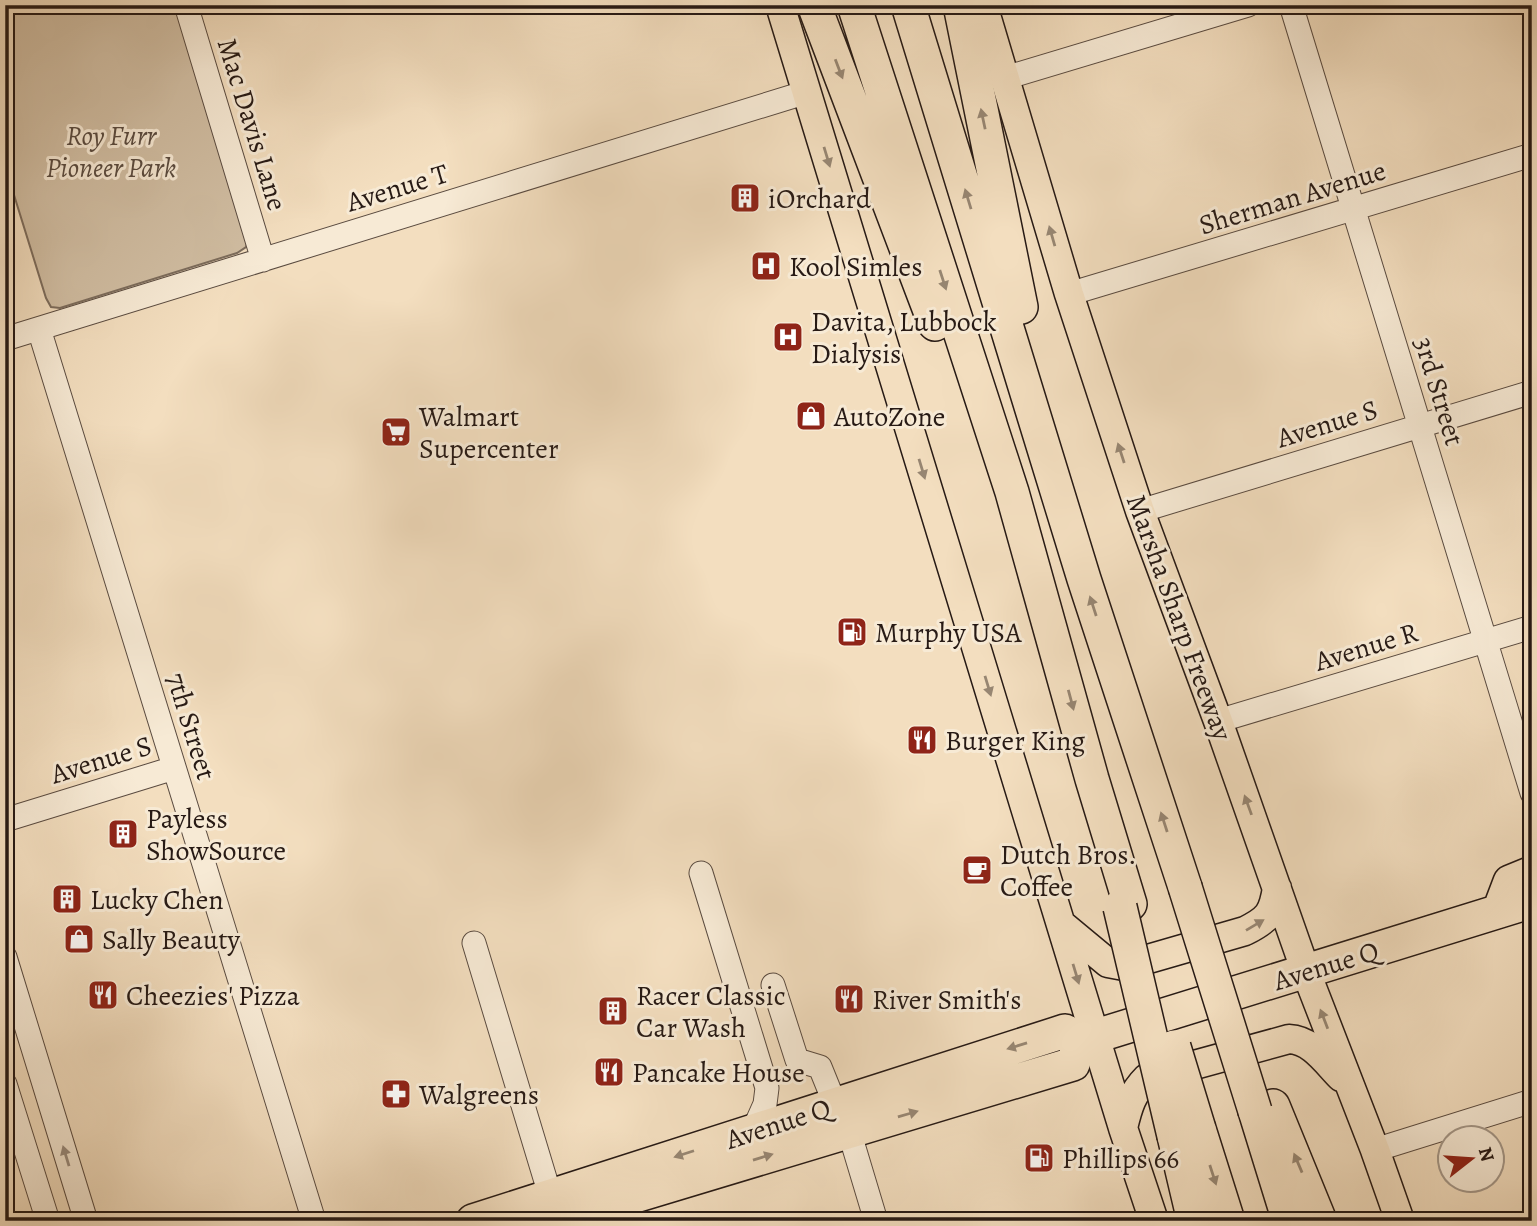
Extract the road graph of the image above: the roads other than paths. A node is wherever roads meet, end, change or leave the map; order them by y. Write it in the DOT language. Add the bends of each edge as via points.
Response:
graph roads {
  1 [pos="186,5"];
  2 [pos="780,5"];
  3 [pos="814,5"];
  4 [pos="854,5"];
  5 [pos="908,5"];
  6 [pos="960,5"];
  7 [pos="982,5"];
  8 [pos="1248,5"];
  9 [pos="1291,5"];
  10 [pos="1005,78"];
  11 [pos="807,92"];
  12 [pos="1532,155"];
  13 [pos="1353,210"];
  14 [pos="263,260"];
  15 [pos="1069,294"];
  16 [pos="38,329"];
  17 [pos="5,340"];
  18 [pos="1532,392"];
  19 [pos="1420,427"];
  20 [pos="1012,492"];
  21 [pos="1060,498"];
  22 [pos="1140,511"];
  23 [pos="1532,627"];
  24 [pos="1485,641"];
  25 [pos="1218,721"];
  26 [pos="174,768"];
  27 [pos="1532,793"];
  28 [pos="5,820"];
  29 [pos="701,873"];
  30 [pos="1532,873"];
  31 [pos="1277,888"];
  32 [pos="1532,901"];
  33 [pos="1499,911"];
  34 [pos="1061,924"];
  35 [pos="474,943"];
  36 [pos="5,957"];
  37 [pos="1306,972"];
  38 [pos="773,985"];
  39 [pos="1087,1038"];
  40 [pos="42,1077"];
  41 [pos="6,1087"];
  42 [pos="1350,1087"];
  43 [pos="767,1088"];
  44 [pos="1532,1101"];
  45 [pos="1264,1108"];
  46 [pos="802,1115"];
  47 [pos="842,1118"];
  48 [pos="1123,1128"];
  49 [pos="753,1131"];
  50 [pos="1186,1132"];
  51 [pos="1375,1150"];
  52 [pos="554,1214"];
  53 [pos="48,1221"];
  54 [pos="86,1221"];
  55 [pos="314,1221"];
  56 [pos="473,1221"];
  57 [pos="876,1221"];
  58 [pos="1154,1221"];
  59 [pos="1194,1221"];
  60 [pos="1228,1221"];
  61 [pos="1289,1221"];
  62 [pos="1320,1221"];
  63 [pos="1400,1221"];
  1 -- 14 [label="street, Mac Davis Lane"];
  2 -- 11 [label="main road"];
  3 -- 20 [label="highway, one-way" via="985,455"];
  4 -- 20 [label="highway, one-way"];
  21 -- 5 [label="highway, one-way"];
  21 -- 6 [label="highway, one-way"];
  7 -- 10 [label="main road, Marsha Sharp Freeway"];
  8 -- 10 [label="street"];
  9 -- 13 [label="street, 3rd Street"];
  15 -- 10 [label="main road, Marsha Sharp Freeway, one-way"];
  11 -- 14 [label="street, Avenue T"];
  11 -- 34 [label="main road, one-way"];
  12 -- 13 [label="street, Sherman Avenue"];
  13 -- 15 [label="street, Sherman Avenue"];
  13 -- 19 [label="street, 3rd Street"];
  14 -- 16 [label="street, Avenue T"];
  22 -- 15 [label="main road, Marsha Sharp Freeway, one-way"];
  16 -- 17 [label="street, Avenue T"];
  16 -- 26 [label="street, 7th Street"];
  18 -- 19 [label="street, Avenue S"];
  19 -- 22 [label="street, Avenue S"];
  19 -- 24 [label="street, 3rd Street"];
  20 -- 50 [label="highway, one-way, bridge"];
  45 -- 21 [label="highway, one-way, bridge" via="1191,902"];
  22 -- 25 [label="main road, Marsha Sharp Freeway"];
  23 -- 24 [label="street, Avenue R"];
  24 -- 25 [label="street, Avenue R"];
  24 -- 27 [label="street, 3rd Street"];
  31 -- 25 [label="main road, Marsha Sharp Freeway, one-way"];
  26 -- 28 [label="street, Avenue S"];
  26 -- 55 [label="street, 7th Street"];
  29 -- 43 [label="street"];
  30 -- 33 [label="highway" via="1510,882"];
  34 -- 31 [label="main road, one-way" via="1108,963 1124,966 1257,925 1269,916"];
  31 -- 37 [label="main road, Marsha Sharp Freeway"];
  32 -- 33 [label="highway, Avenue Q"];
  33 -- 37 [label="highway, Avenue Q"];
  34 -- 39 [label="main road, one-way"];
  35 -- 52 [label="street"];
  36 -- 40 [label="street"];
  37 -- 39 [label="highway, Avenue Q"];
  42 -- 37 [label="main road, Marsha Sharp Freeway, one-way"];
  38 -- 47 [label="street" via="797,1060 820,1067"];
  39 -- 47 [label="highway, Avenue Q" via="1073,1064"];
  39 -- 48 [label="main road"];
  40 -- 41 [label="street"];
  54 -- 40 [label="street, one-way"];
  41 -- 53 [label="street"];
  42 -- 48 [label="main road" via="1308,1043 1289,1039 1147,1078 1135,1090"];
  42 -- 51 [label="main road, Marsha Sharp Freeway"];
  43 -- 46 [label="street"];
  43 -- 49 [label="street"];
  44 -- 51 [label="street"];
  45 -- 61 [label="highway"];
  62 -- 45 [label="highway, one-way"];
  46 -- 47 [label="highway, Avenue Q"];
  46 -- 49 [label="highway, Avenue Q"];
  52 -- 47 [label="highway, Avenue Q, one-way"];
  47 -- 57 [label="street"];
  48 -- 58 [label="main road"];
  49 -- 52 [label="highway, Avenue Q, one-way"];
  50 -- 59 [label="highway"];
  50 -- 60 [label="highway, one-way"];
  51 -- 63 [label="main road, Marsha Sharp Freeway"];
  52 -- 56 [label="highway, Avenue Q"];
}
